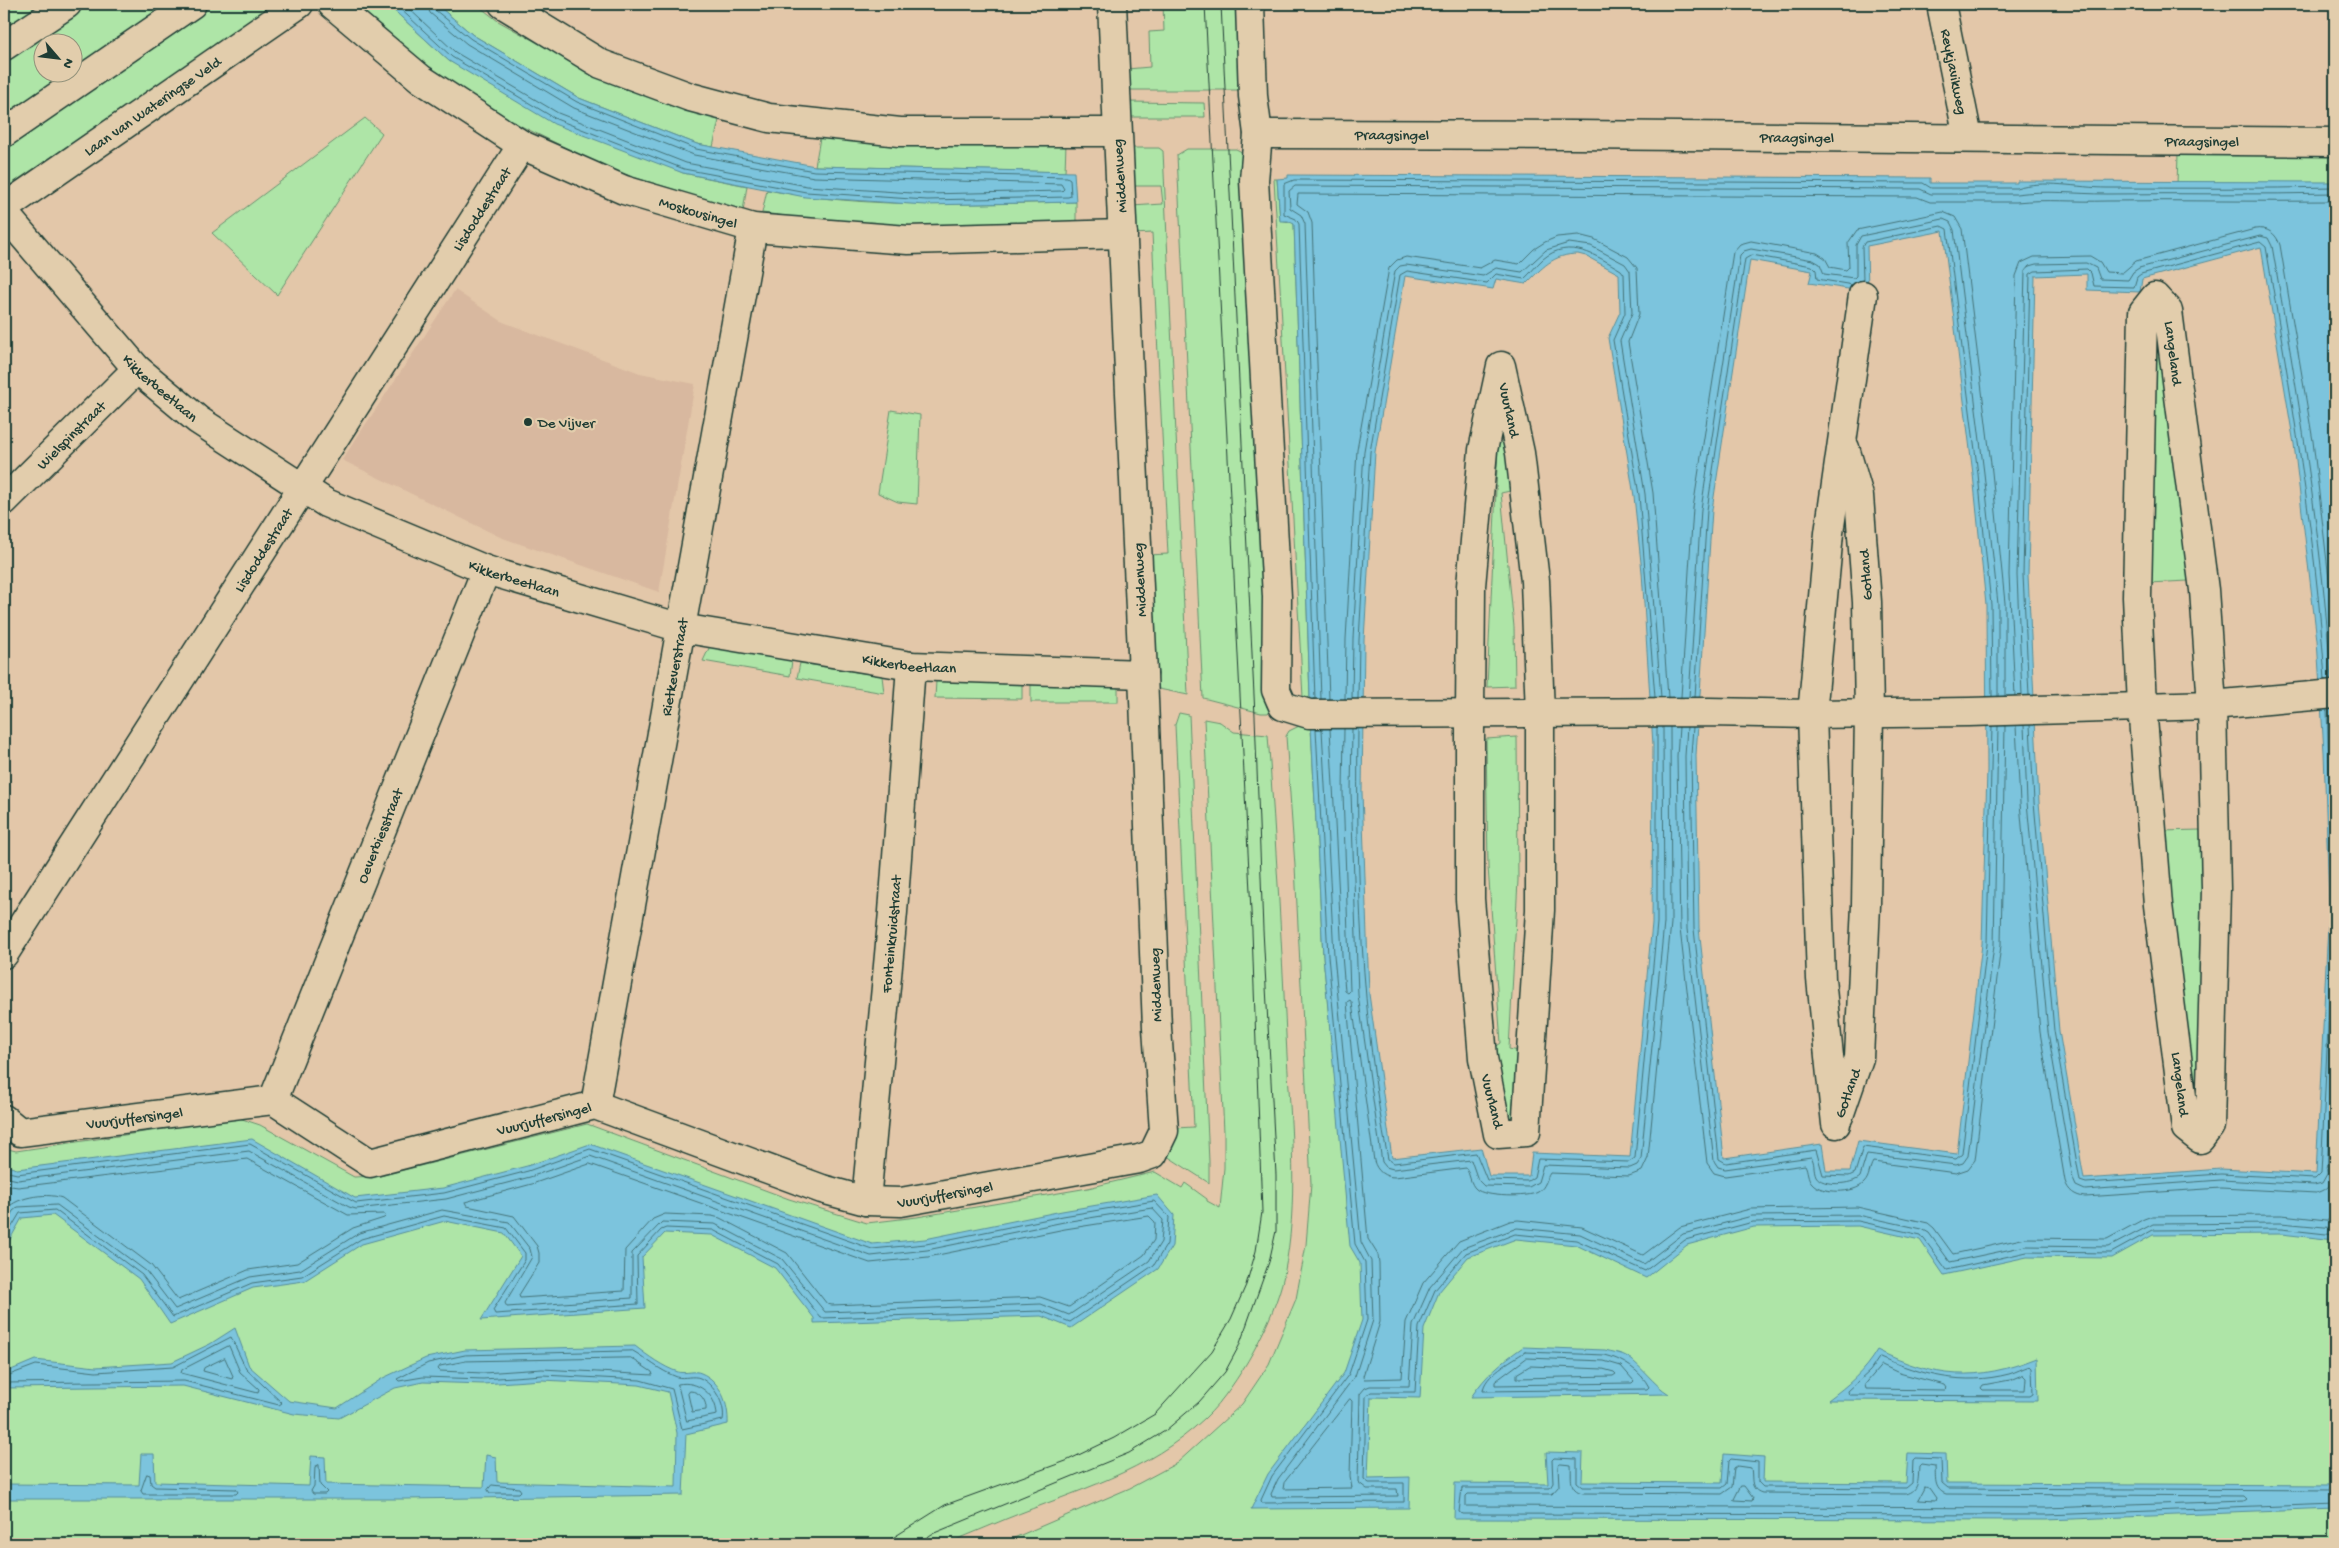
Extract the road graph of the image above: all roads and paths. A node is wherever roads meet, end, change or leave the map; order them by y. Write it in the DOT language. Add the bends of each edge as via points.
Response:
graph roads {
  1 [pos="68,4"];
  2 [pos="192,4"];
  3 [pos="299,4"];
  4 [pos="332,4"];
  5 [pos="502,4"];
  6 [pos="1112,4"];
  7 [pos="1250,4"];
  8 [pos="1941,4"];
  9 [pos="4,46"];
  10 [pos="1116,132"];
  11 [pos="4,133"];
  12 [pos="1258,134"];
  13 [pos="1968,138"];
  14 [pos="2335,142"];
  15 [pos="522,145"];
  16 [pos="4,208"];
  17 [pos="4,213"];
  18 [pos="754,228"];
  19 [pos="1123,234"];
  20 [pos="1863,295"];
  21 [pos="137,369"];
  22 [pos="1842,439"];
  23 [pos="302,489"];
  24 [pos="4,501"];
  25 [pos="486,570"];
  26 [pos="681,628"];
  27 [pos="911,666"];
  28 [pos="1143,674"];
  29 [pos="2335,694"];
  30 [pos="2212,705"];
  31 [pos="2142,706"];
  32 [pos="1869,713"];
  33 [pos="1540,714"];
  34 [pos="1812,714"];
  35 [pos="1470,715"];
  36 [pos="4,954"];
  37 [pos="273,1100"];
  38 [pos="595,1105"];
  39 [pos="4,1119"];
  40 [pos="1153,1154"];
  41 [pos="866,1202"];
  1 -- 9 [label="street"];
  2 -- 11 [label="street"];
  3 -- 16 [label="street, Laan van Wateringse Veld"];
  4 -- 15 [label="street, Moskousingel" via="421,79"];
  5 -- 10 [label="street" via="601,64 690,97 769,118 900,132"];
  6 -- 10 [label="street, Middenweg"];
  7 -- 12 [label="street" via="1253,96"];
  8 -- 13 [label="street, Reykjavikweg"];
  10 -- 19 [label="street, Middenweg"];
  12 -- 13 [label="street, Praagsingel"];
  12 -- 35 [label="street" via="1254,180 1277,596 1276,690 1282,706 1309,714"];
  13 -- 14 [label="street, Praagsingel"];
  15 -- 18 [label="street, Moskousingel" via="624,190"];
  15 -- 23 [label="street, Lisdoddestraat"];
  17 -- 21 [label="street, Kikkerbeetlaan"];
  18 -- 19 [label="street, Moskousingel" via="908,240"];
  18 -- 26 [label="street, Rietkeverstraat"];
  19 -- 28 [label="street, Middenweg"];
  20 -- 22 [label="street, Gotland"];
  21 -- 23 [label="street, Kikkerbeetlaan" via="198,420"];
  21 -- 24 [label="street, Wielspinstraat"];
  22 -- 32 [label="street, Gotland" via="1859,496 1867,602"];
  22 -- 34 [label="street, Gotland" via="1829,533"];
  23 -- 25 [label="street, Kikkerbeetlaan" via="326,503"];
  23 -- 36 [label="street, Lisdoddestraat"];
  25 -- 26 [label="street, Kikkerbeetlaan"];
  25 -- 37 [label="street, Oeverbiesstraat"];
  26 -- 27 [label="street, Kikkerbeetlaan"];
  26 -- 38 [label="street, Rietkeverstraat"];
  27 -- 28 [label="street, Kikkerbeetlaan"];
  27 -- 41 [label="street, Fonteinkruidstraat" via="893,912"];
  28 -- 40 [label="street, Middenweg" via="1164,1131"];
  29 -- 30 [label="street"];
  30 -- 31 [label="street"];
  30 -- 31 [label="street, Langeland" via="2204,590 2168,311 2155,297 2143,312 2137,597"];
  30 -- 31 [label="street, Langeland" via="2216,889 2212,1087 2210,1126 2200,1139 2186,1128 2158,904"];
  31 -- 32 [label="street"];
  32 -- 34 [label="street"];
  32 -- 34 [label="street, Gotland" via="1866,905 1859,1058 1836,1124 1821,979"];
  33 -- 34 [label="street"];
  33 -- 35 [label="street"];
  33 -- 35 [label="street, Vuurland" via="1535,581 1520,453 1501,366 1483,450 1471,586"];
  33 -- 35 [label="street, Vuurland" via="1540,910 1526,1132 1498,1134 1482,1058 1470,899"];
  37 -- 38 [label="street, Vuurjuffersingel" via="370,1163"];
  37 -- 39 [label="street, Vuurjuffersingel" via="20,1132"];
  38 -- 41 [label="street, Vuurjuffersingel" via="822,1189"];
  40 -- 41 [label="street, Vuurjuffersingel" via="901,1202"];
}
